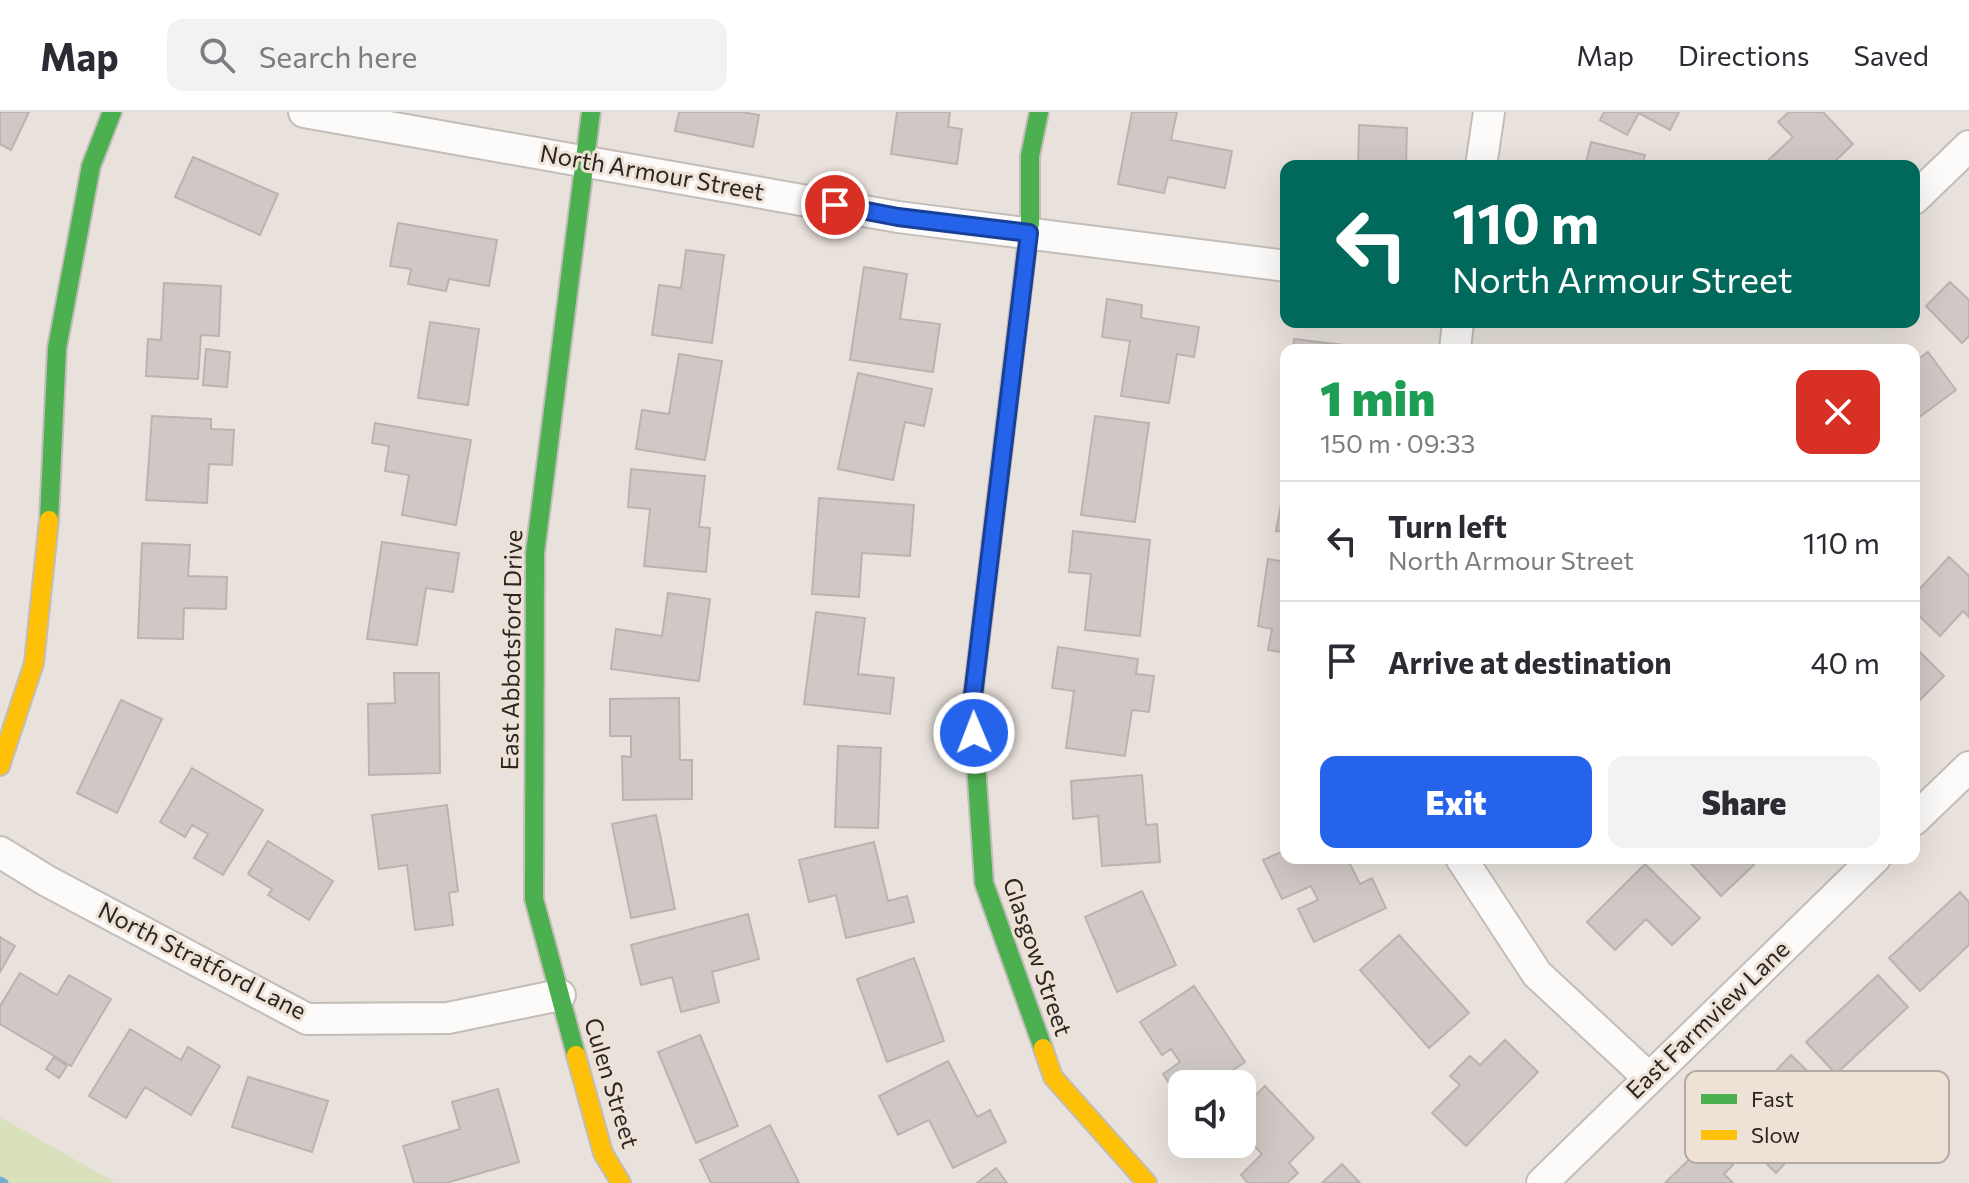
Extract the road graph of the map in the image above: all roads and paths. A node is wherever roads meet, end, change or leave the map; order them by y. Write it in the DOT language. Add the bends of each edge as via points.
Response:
graph roads {
  1 [pos="112,112"];
  2 [pos="304,112"];
  3 [pos="591,112"];
  4 [pos="1039,112"];
  5 [pos="1489,112"];
  6 [pos="1969,146"];
  7 [pos="1482,160"];
  8 [pos="584,161"];
  9 [pos="1920,193"];
  10 [pos="1029,233"];
  11 [pos="1280,265"];
  12 [pos="0,766"];
  13 [pos="1969,767"];
  14 [pos="1920,814"];
  15 [pos="0,852"];
  16 [pos="1465,864"];
  17 [pos="1869,864"];
  18 [pos="560,995"];
  19 [pos="1649,1078"];
  20 [pos="621,1183"];
  21 [pos="1147,1183"];
  22 [pos="1542,1183"];
  1 -- 12 [label="street" via="91,166 57,348 49,525 34,663"];
  2 -- 8 [label="street, North Armour Street"];
  3 -- 8 [label="street, East Abbotsford Drive"];
  4 -- 10 [label="street, Glasgow Street" via="1030,156"];
  5 -- 7 [label="street"];
  6 -- 9 [label="street"];
  8 -- 10 [label="street, North Armour Street" via="898,217"];
  8 -- 18 [label="street, East Abbotsford Drive" via="535,553 534,899"];
  10 -- 11 [label="street, North Armour Street"];
  10 -- 21 [label="street, Glasgow Street" via="972,704 984,883 1053,1077"];
  13 -- 14 [label="street"];
  15 -- 18 [label="street, North Stratford Lane" via="307,1019 448,1018"];
  16 -- 19 [label="street" via="1537,974"];
  17 -- 19 [label="street, East Farmview Lane"];
  18 -- 20 [label="street, Culen Street" via="603,1153"];
  19 -- 22 [label="street, East Farmview Lane"];
}
